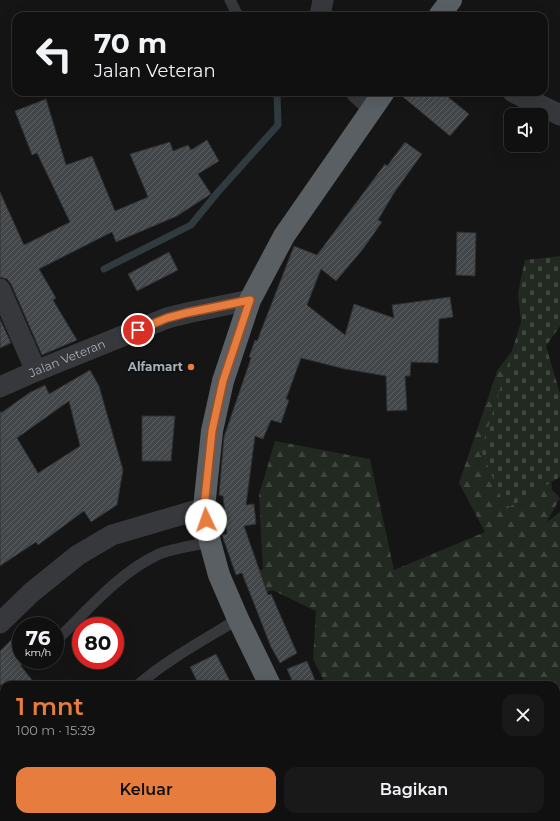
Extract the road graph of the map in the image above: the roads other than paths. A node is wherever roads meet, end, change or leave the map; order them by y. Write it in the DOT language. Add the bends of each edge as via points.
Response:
graph roads {
  1 [pos="230,0"];
  2 [pos="451,0"];
  3 [pos="236,12"];
  4 [pos="442,12"];
  5 [pos="368,96"];
  6 [pos="521,96"];
  7 [pos="379,100"];
  8 [pos="560,115"];
  9 [pos="0,289"];
  10 [pos="250,300"];
  11 [pos="36,371"];
  12 [pos="0,387"];
  13 [pos="204,508"];
  14 [pos="210,542"];
  15 [pos="238,619"];
  16 [pos="0,623"];
  17 [pos="64,633"];
  18 [pos="143,681"];
  19 [pos="268,681"];
  1 -- 3 [label="lane"];
  2 -- 4 [label="highway"];
  5 -- 7 [label="street"];
  6 -- 8 [label="street"];
  7 -- 10 [label="highway" via="284,236"];
  9 -- 11 [label="street"];
  10 -- 11 [label="street, Jalan Veteran" via="167,318"];
  10 -- 13 [label="highway" via="223,381 212,431"];
  11 -- 12 [label="street, Jalan Veteran"];
  13 -- 14 [label="highway"];
  13 -- 16 [label="street" via="112,535 78,555 32,592"];
  14 -- 15 [label="highway" via="219,576"];
  14 -- 17 [label="lane" via="160,554 136,567 113,585"];
  15 -- 18 [label="lane" via="182,652"];
  15 -- 19 [label="highway"];
}
